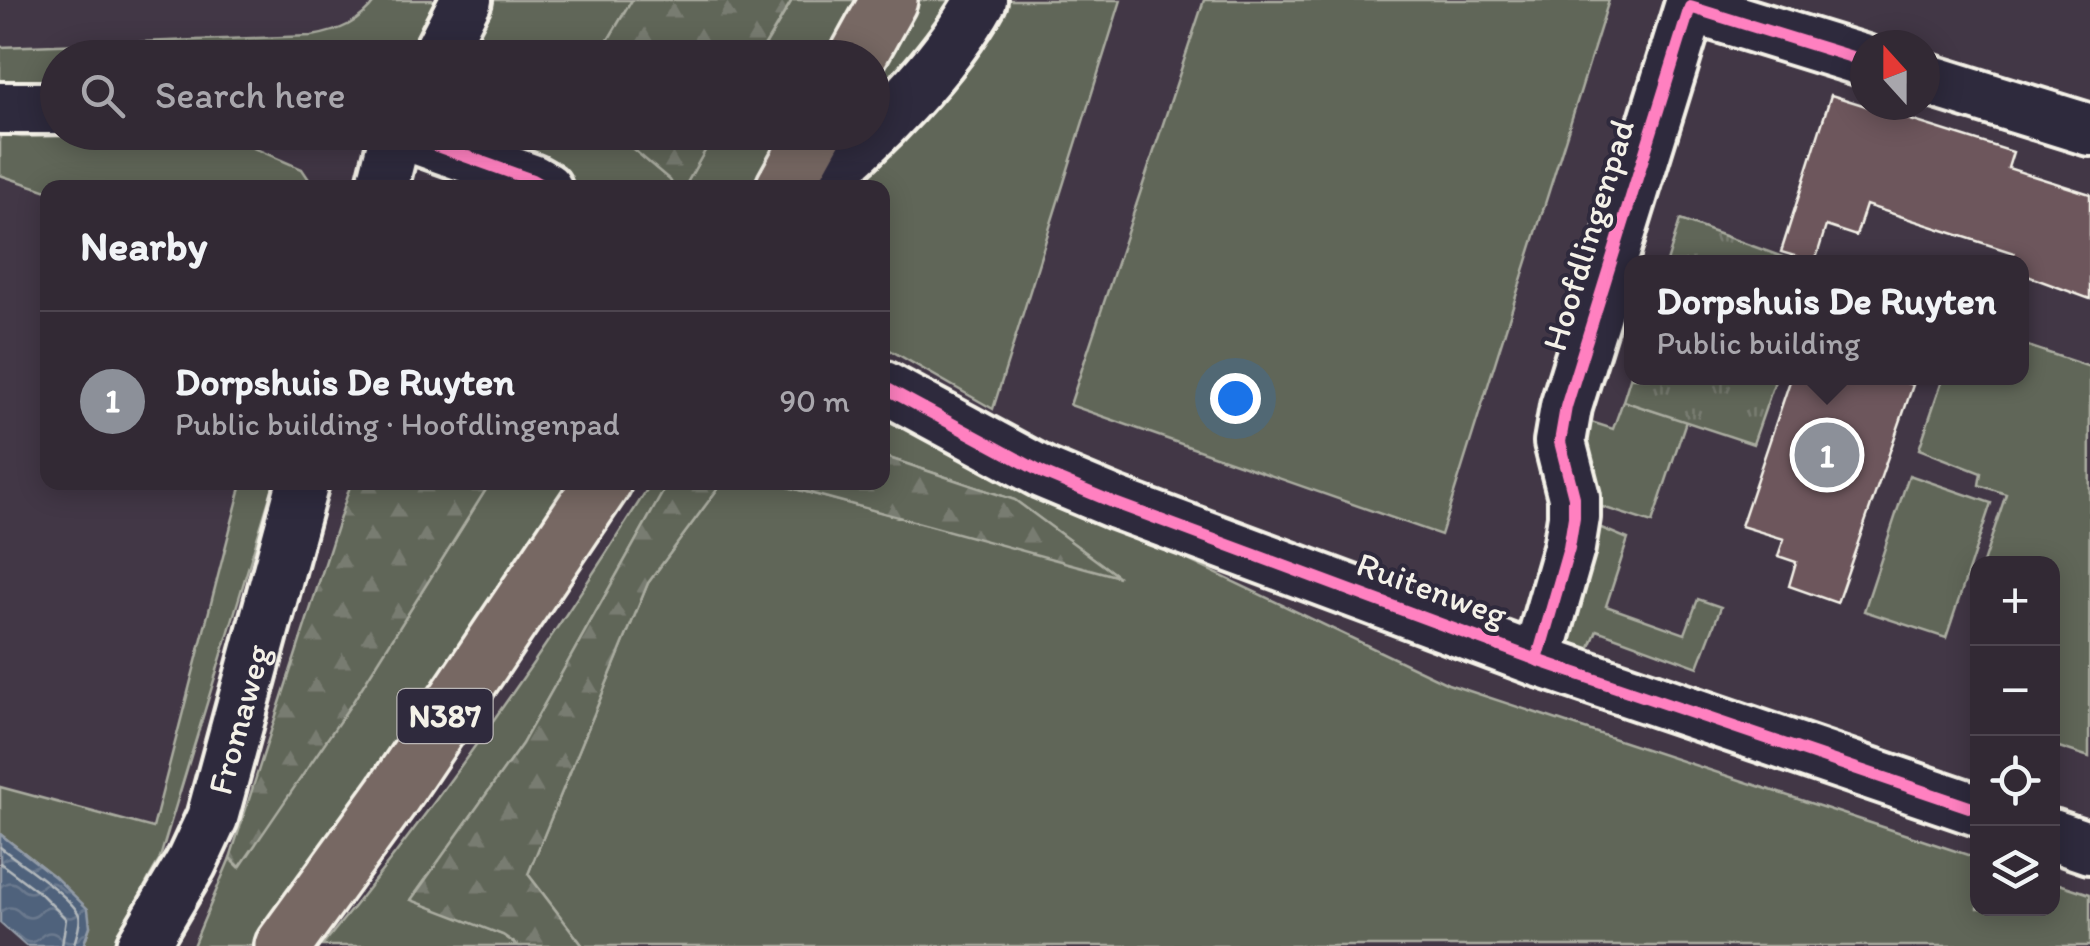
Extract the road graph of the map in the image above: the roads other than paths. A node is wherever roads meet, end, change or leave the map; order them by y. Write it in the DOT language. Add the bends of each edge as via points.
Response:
graph roads {
  1 [pos="466,0"];
  2 [pos="889,0"];
  3 [pos="982,0"];
  4 [pos="445,40"];
  5 [pos="867,40"];
  6 [pos="1850,55"];
  7 [pos="1940,84"];
  8 [pos="0,108"];
  9 [pos="40,108"];
  10 [pos="890,114"];
  11 [pos="2090,130"];
  12 [pos="392,150"];
  13 [pos="448,150"];
  14 [pos="805,150"];
  15 [pos="857,150"];
  16 [pos="384,180"];
  17 [pos="532,180"];
  18 [pos="788,180"];
  19 [pos="822,180"];
  20 [pos="890,390"];
  21 [pos="302,490"];
  22 [pos="598,490"];
  23 [pos="1537,660"];
  24 [pos="1970,807"];
  25 [pos="2060,838"];
  26 [pos="2090,848"];
  27 [pos="142,946"];
  28 [pos="284,946"];
  1 -- 4 [label="street"];
  2 -- 5 [label="highway"];
  3 -- 10 [label="street" via="963,33"];
  6 -- 23 [label="street, Hoofdlingenpad" via="1690,7 1566,408 1560,442 1574,516"];
  7 -- 11 [label="street"];
  8 -- 9 [label="street"];
  12 -- 16 [label="street"];
  13 -- 17 [label="street"];
  14 -- 18 [label="highway"];
  15 -- 19 [label="street"];
  20 -- 23 [label="street, Ruitenweg" via="1043,473"];
  21 -- 27 [label="street, Fromaweg" via="212,818"];
  22 -- 28 [label="highway, N387"];
  23 -- 24 [label="street, Ruitenweg"];
  25 -- 26 [label="street"];
}
